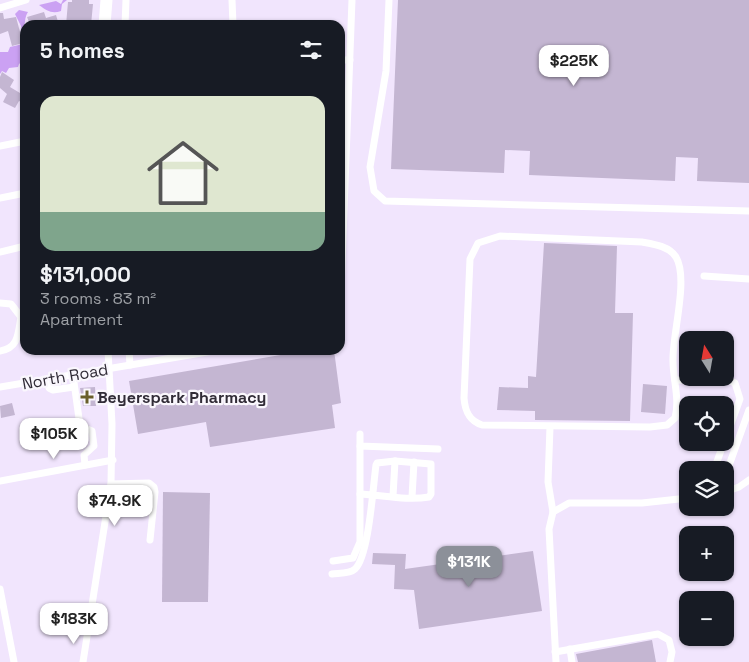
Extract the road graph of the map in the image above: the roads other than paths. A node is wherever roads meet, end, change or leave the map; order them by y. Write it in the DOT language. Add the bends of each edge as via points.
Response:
graph roads {
  1 [pos="26,0"];
  2 [pos="104,0"];
  3 [pos="109,0"];
  4 [pos="126,0"];
  5 [pos="232,0"];
  6 [pos="352,0"];
  7 [pos="389,0"];
  8 [pos="0,8"];
  9 [pos="102,20"];
  10 [pos="108,20"];
  11 [pos="125,20"];
  12 [pos="233,20"];
  13 [pos="345,60"];
  14 [pos="350,60"];
  15 [pos="20,142"];
  16 [pos="0,146"];
  17 [pos="345,188"];
  18 [pos="20,194"];
  19 [pos="0,198"];
  20 [pos="749,211"];
  21 [pos="20,247"];
  22 [pos="0,252"];
  23 [pos="704,276"];
  24 [pos="749,279"];
  25 [pos="0,303"];
  26 [pos="20,313"];
  27 [pos="20,326"];
  28 [pos="0,351"];
  29 [pos="108,355"];
  30 [pos="129,355"];
  31 [pos="189,355"];
  32 [pos="130,365"];
  33 [pos="109,368"];
  34 [pos="73,375"];
  35 [pos="46,380"];
  36 [pos="675,380"];
  37 [pos="74,386"];
  38 [pos="0,387"];
  39 [pos="749,410"];
  40 [pos="734,416"];
  41 [pos="550,427"];
  42 [pos="360,434"];
  43 [pos="360,446"];
  44 [pos="438,449"];
  45 [pos="112,460"];
  46 [pos="395,461"];
  47 [pos="731,461"];
  48 [pos="414,462"];
  49 [pos="85,465"];
  50 [pos="0,480"];
  51 [pos="749,480"];
  52 [pos="111,484"];
  53 [pos="734,488"];
  54 [pos="360,494"];
  55 [pos="372,495"];
  56 [pos="393,496"];
  57 [pos="412,497"];
  58 [pos="679,499"];
  59 [pos="553,512"];
  60 [pos="150,540"];
  61 [pos="333,561"];
  62 [pos="332,574"];
  63 [pos="0,588"];
  64 [pos="1,598"];
  65 [pos="4,624"];
  66 [pos="87,627"];
  67 [pos="570,649"];
  68 [pos="555,652"];
  69 [pos="14,662"];
  70 [pos="79,662"];
  71 [pos="83,662"];
  72 [pos="556,662"];
  73 [pos="572,662"];
  74 [pos="670,662"];
  1 -- 8 [label="street"];
  2 -- 9 [label="street"];
  3 -- 10 [label="street"];
  4 -- 11 [label="street"];
  5 -- 12 [label="street"];
  6 -- 14 [label="street"];
  7 -- 20 [label="street" via="386,71 370,167 374,190 385,201"];
  13 -- 14 [label="street"];
  14 -- 17 [label="street"];
  15 -- 16 [label="street"];
  18 -- 19 [label="street"];
  21 -- 22 [label="street"];
  23 -- 24 [label="street"];
  25 -- 26 [label="street" via="11,304"];
  27 -- 28 [label="street" via="15,343"];
  29 -- 33 [label="street"];
  30 -- 32 [label="street"];
  31 -- 32 [label="street, North Road"];
  32 -- 33 [label="street, North Road"];
  33 -- 34 [label="street, North Road"];
  33 -- 45 [label="street"];
  34 -- 35 [label="street, North Road"];
  34 -- 37 [label="street"];
  35 -- 37 [label="street" via="53,390"];
  35 -- 38 [label="street, North Road"];
  36 -- 40 [label="street" via="728,380 735,383 740,399"];
  36 -- 41 [label="street" via="677,412 667,425"];
  36 -- 41 [label="street" via="673,360 680,270 676,258 668,250 642,242 500,236 485,239 474,247 470,259 466,411 472,420 482,425"];
  37 -- 49 [label="street" via="80,426 94,434 94,446 84,454"];
  39 -- 47 [label="street"];
  41 -- 59 [label="street" via="548,482"];
  42 -- 43 [label="street"];
  43 -- 44 [label="street"];
  43 -- 54 [label="street"];
  45 -- 49 [label="street"];
  45 -- 52 [label="street"];
  46 -- 48 [label="street"];
  46 -- 55 [label="street" via="378,463"];
  46 -- 56 [label="street"];
  48 -- 57 [label="street"];
  48 -- 57 [label="street" via="431,464 432,477 431,494 425,498"];
  49 -- 50 [label="street"];
  51 -- 53 [label="street"];
  52 -- 60 [label="street" via="149,483 154,487"];
  52 -- 66 [label="street"];
  54 -- 55 [label="street"];
  54 -- 61 [label="street" via="357,552 353,558"];
  55 -- 56 [label="street"];
  55 -- 62 [label="street" via="366,543 360,562 350,571"];
  56 -- 57 [label="street"];
  58 -- 59 [label="street" via="642,503 569,503"];
  59 -- 68 [label="street" via="549,529"];
  63 -- 64 [label="street"];
  64 -- 65 [label="street"];
  65 -- 69 [label="street"];
  66 -- 70 [label="street"];
  66 -- 71 [label="street"];
  67 -- 68 [label="street"];
  67 -- 73 [label="street"];
  67 -- 74 [label="street" via="658,634 669,640"];
  68 -- 72 [label="street"];
}
